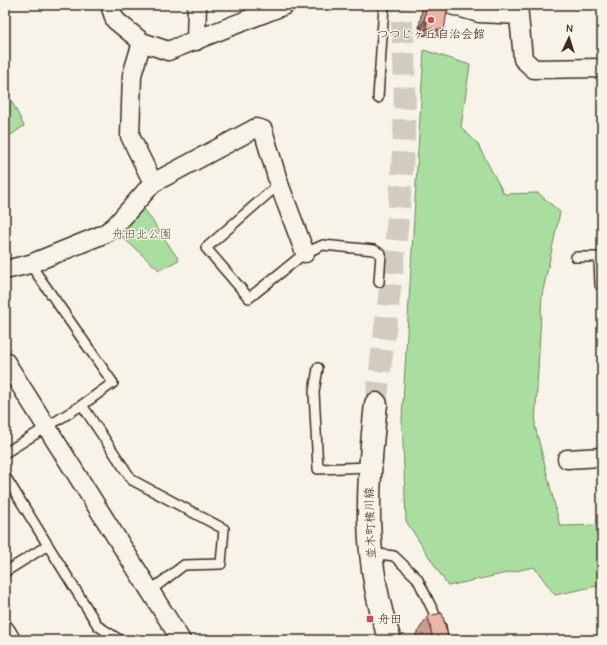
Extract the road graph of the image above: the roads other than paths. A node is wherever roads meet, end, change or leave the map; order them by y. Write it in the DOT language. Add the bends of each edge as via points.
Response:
graph roads {
  1 [pos="110,5"];
  2 [pos="197,5"];
  3 [pos="285,5"];
  4 [pos="384,5"];
  5 [pos="451,5"];
  6 [pos="478,9"];
  7 [pos="519,10"];
  8 [pos="196,41"];
  9 [pos="142,42"];
  10 [pos="602,68"];
  11 [pos="378,98"];
  12 [pos="153,183"];
  13 [pos="279,184"];
  14 [pos="305,253"];
  15 [pos="576,257"];
  16 [pos="30,264"];
  17 [pos="5,270"];
  18 [pos="379,282"];
  19 [pos="602,285"];
  20 [pos="5,361"];
  21 [pos="318,368"];
  22 [pos="376,404"];
  23 [pos="82,405"];
  24 [pos="47,428"];
  25 [pos="5,453"];
  26 [pos="602,457"];
  27 [pos="567,459"];
  28 [pos="369,467"];
  29 [pos="5,476"];
  30 [pos="48,545"];
  31 [pos="371,553"];
  32 [pos="5,572"];
  33 [pos="150,591"];
  34 [pos="5,630"];
  35 [pos="12,640"];
  36 [pos="120,640"];
  37 [pos="181,640"];
  38 [pos="390,640"];
  39 [pos="443,640"];
  1 -- 9 [label="street" via="115,20"];
  2 -- 8 [label="street"];
  3 -- 8 [label="street"];
  4 -- 11 [label="lane"];
  5 -- 6 [label="street"];
  6 -- 7 [label="street"];
  7 -- 10 [label="street" via="523,59 534,69"];
  8 -- 9 [label="street" via="168,51"];
  9 -- 12 [label="street" via="132,75 130,136"];
  12 -- 13 [label="street" via="256,128 263,130"];
  12 -- 16 [label="street" via="115,226 104,234"];
  13 -- 14 [label="street"];
  13 -- 14 [label="lane" via="206,248 249,298"];
  14 -- 18 [label="lane" via="323,245 375,245 381,254"];
  15 -- 19 [label="lane" via="599,257"];
  16 -- 17 [label="street"];
  16 -- 23 [label="lane" via="113,383"];
  20 -- 24 [label="street"];
  21 -- 28 [label="lane" via="314,392 318,469"];
  22 -- 28 [label="street, 並木町横川線"];
  23 -- 24 [label="lane"];
  23 -- 33 [label="lane" via="132,480 224,529 221,564 184,564"];
  24 -- 25 [label="lane"];
  24 -- 33 [label="street"];
  26 -- 27 [label="street"];
  28 -- 31 [label="street, 並木町横川線"];
  29 -- 30 [label="lane"];
  30 -- 32 [label="lane"];
  30 -- 36 [label="lane" via="98,626"];
  31 -- 38 [label="street, 並木町横川線"];
  31 -- 39 [label="lane" via="394,556 417,578 441,627"];
  33 -- 37 [label="street"];
  34 -- 35 [label="street"];
}
